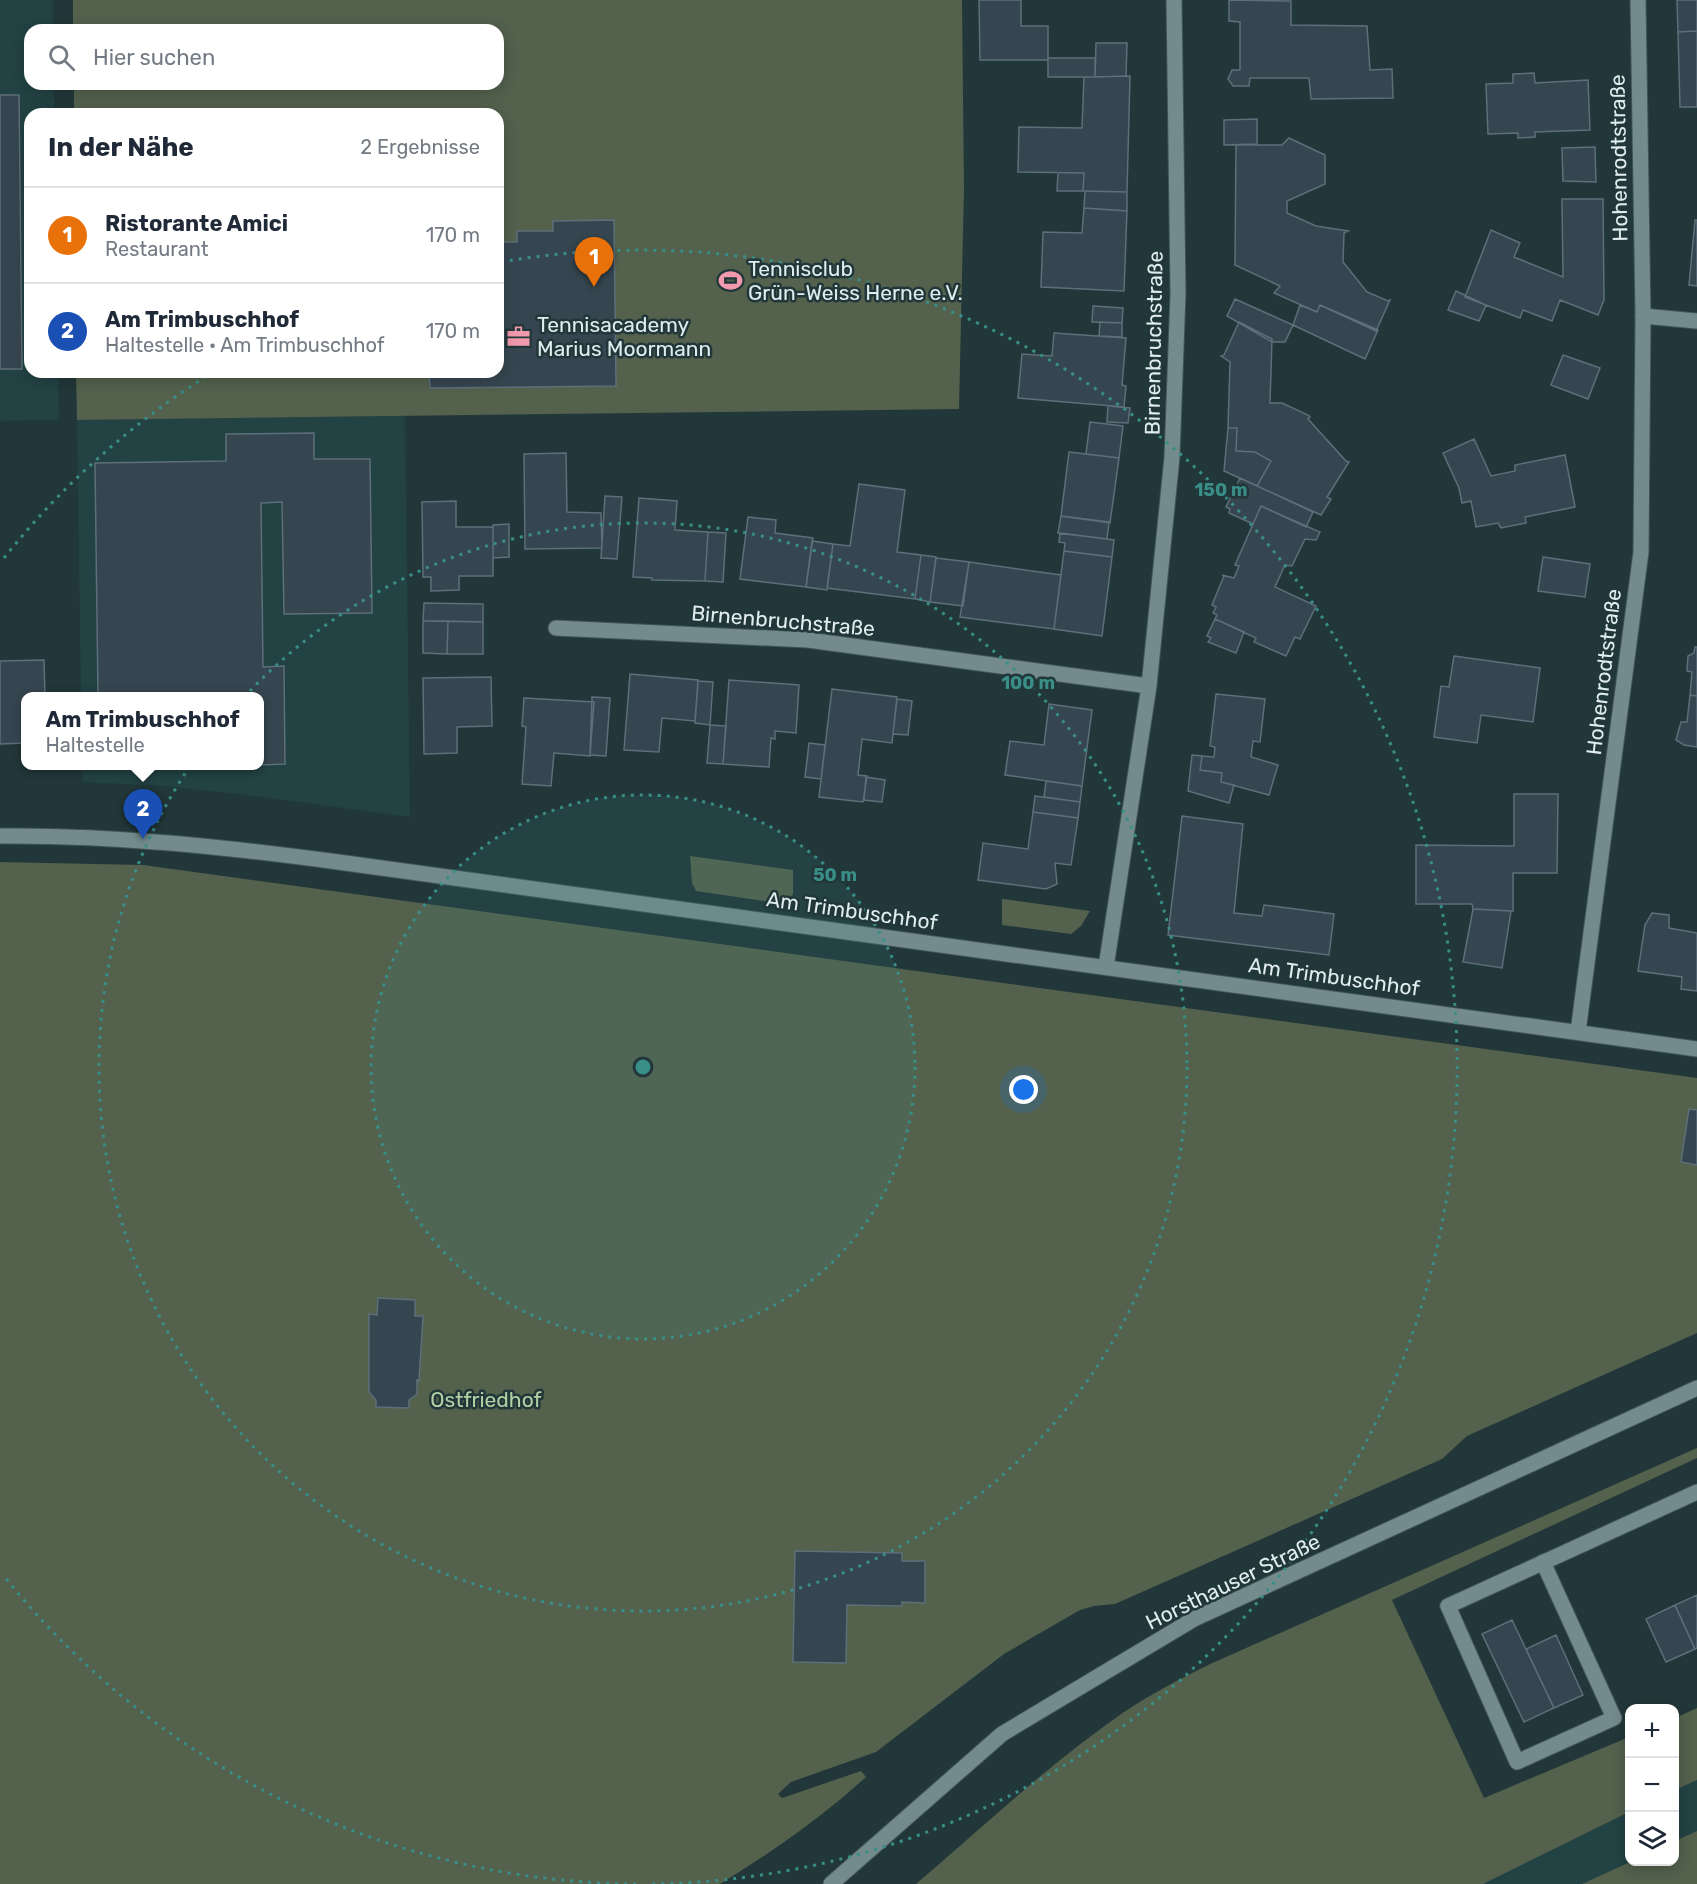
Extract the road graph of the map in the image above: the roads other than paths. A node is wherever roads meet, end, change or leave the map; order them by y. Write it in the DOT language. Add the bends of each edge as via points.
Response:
graph roads {
  1 [pos="1174,0"];
  2 [pos="1638,0"];
  3 [pos="1643,316"];
  4 [pos="1697,321"];
  5 [pos="556,628"];
  6 [pos="1149,686"];
  7 [pos="0,836"];
  8 [pos="1106,967"];
  9 [pos="1578,1032"];
  10 [pos="1697,1048"];
  11 [pos="1697,1388"];
  12 [pos="1697,1491"];
  13 [pos="1543,1562"];
  14 [pos="831,1884"];
  1 -- 6 [label="street, Birnenbruchstraße" via="1178,293 1174,422"];
  2 -- 3 [label="street, Hohenrodtstraße"];
  3 -- 4 [label="street"];
  3 -- 9 [label="street, Hohenrodtstraße" via="1641,552"];
  5 -- 6 [label="street, Birnenbruchstraße" via="808,640"];
  6 -- 8 [label="street, Birnenbruchstraße"];
  7 -- 8 [label="street, Am Trimbuschhof" via="143,839 307,858"];
  8 -- 9 [label="street, Am Trimbuschhof"];
  9 -- 10 [label="street, Am Trimbuschhof"];
  11 -- 14 [label="street, Horsthauser Straße" via="1194,1619 1002,1734"];
  12 -- 13 [label="street"];
  13 -- 13 [label="street" via="1448,1606 1517,1762 1614,1718"];
}
